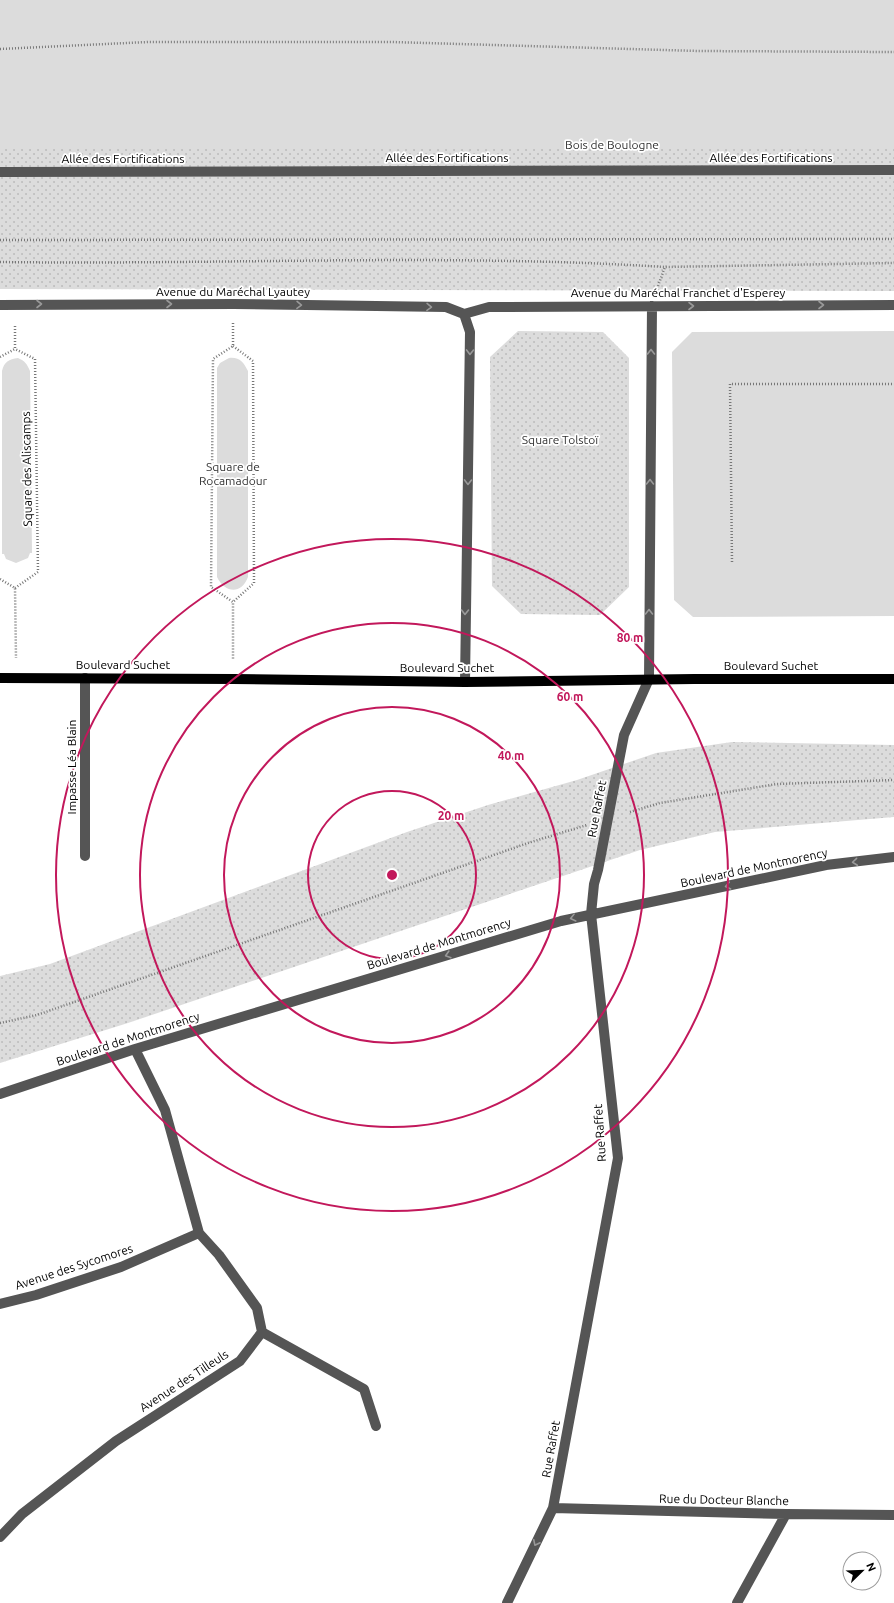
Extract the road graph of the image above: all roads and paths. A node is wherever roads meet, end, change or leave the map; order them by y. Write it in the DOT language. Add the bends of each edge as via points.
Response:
graph roads {
  1 [pos="0,49"];
  2 [pos="894,52"];
  3 [pos="894,170"];
  4 [pos="0,172"];
  5 [pos="894,239"];
  6 [pos="0,240"];
  7 [pos="0,262"];
  8 [pos="894,263"];
  9 [pos="665,267"];
  10 [pos="16,304"];
  11 [pos="233,304"];
  12 [pos="0,305"];
  13 [pos="894,305"];
  14 [pos="652,306"];
  15 [pos="464,314"];
  16 [pos="233,346"];
  17 [pos="15,348"];
  18 [pos="0,358"];
  19 [pos="894,384"];
  20 [pos="732,562"];
  21 [pos="0,579"];
  22 [pos="15,588"];
  23 [pos="233,602"];
  24 [pos="0,678"];
  25 [pos="16,678"];
  26 [pos="85,678"];
  27 [pos="233,678"];
  28 [pos="894,678"];
  29 [pos="649,679"];
  30 [pos="465,682"];
  31 [pos="894,780"];
  32 [pos="623,814"];
  33 [pos="594,823"];
  34 [pos="85,856"];
  35 [pos="894,858"];
  36 [pos="590,914"];
  37 [pos="0,1023"];
  38 [pos="135,1049"];
  39 [pos="0,1094"];
  40 [pos="199,1233"];
  41 [pos="0,1304"];
  42 [pos="262,1332"];
  43 [pos="376,1426"];
  44 [pos="553,1508"];
  45 [pos="786,1514"];
  46 [pos="894,1515"];
  47 [pos="0,1537"];
  48 [pos="508,1603"];
  49 [pos="737,1603"];
  1 -- 2 [label="path" via="148,42 392,42 698,51"];
  3 -- 4 [label="street, Allée des Fortifications"];
  5 -- 6 [label="path"];
  7 -- 9 [label="path" via="406,259"];
  8 -- 9 [label="path"];
  9 -- 14 [label="path"];
  10 -- 11 [label="street, Avenue du Maréchal Lyautey, one-way"];
  10 -- 12 [label="street, Avenue du Maréchal Lyautey"];
  10 -- 17 [label="path"];
  11 -- 15 [label="street, Avenue du Maréchal Lyautey, one-way" via="446,307"];
  11 -- 16 [label="path"];
  14 -- 13 [label="street, Avenue du Maréchal Franchet d'Esperey, one-way"];
  14 -- 15 [label="street, Avenue du Maréchal Franchet d'Esperey" via="489,307"];
  29 -- 14 [label="street, one-way"];
  15 -- 30 [label="street, one-way" via="470,332"];
  16 -- 23 [label="path" via="253,361 254,583"];
  16 -- 23 [label="path" via="213,359 211,587"];
  17 -- 18 [label="path"];
  17 -- 22 [label="path, Square des Aliscamps" via="35,359 38,572"];
  19 -- 20 [label="path" via="730,384"];
  21 -- 22 [label="path"];
  22 -- 25 [label="path"];
  23 -- 27 [label="path"];
  24 -- 25 [label="main road, Boulevard Suchet"];
  25 -- 26 [label="main road, Boulevard Suchet"];
  26 -- 27 [label="main road, Boulevard Suchet"];
  26 -- 34 [label="street, Impasse Léa Blain"];
  27 -- 30 [label="main road, Boulevard Suchet"];
  28 -- 29 [label="main road, Boulevard Suchet"];
  29 -- 30 [label="main road, Boulevard Suchet"];
  29 -- 36 [label="street, Rue Raffet" via="624,735"];
  31 -- 32 [label="path" via="777,784 660,802"];
  33 -- 37 [label="path" via="528,843 37,1015"];
  35 -- 36 [label="street, Boulevard de Montmorency, one-way" via="826,865"];
  36 -- 38 [label="street, Boulevard de Montmorency, one-way"];
  36 -- 44 [label="street, Rue Raffet" via="618,1158"];
  38 -- 39 [label="street, Boulevard de Montmorency"];
  38 -- 40 [label="street" via="166,1110"];
  40 -- 41 [label="street, Avenue des Sycomores" via="121,1267"];
  40 -- 42 [label="street" via="219,1255 257,1308"];
  42 -- 43 [label="street" via="364,1389"];
  42 -- 47 [label="street, Avenue des Tilleuls" via="240,1361 116,1441 22,1514"];
  44 -- 45 [label="street, Rue du Docteur Blanche"];
  44 -- 48 [label="street, Rue Raffet, one-way"];
  45 -- 46 [label="street, Rue du Docteur Blanche"];
  45 -- 49 [label="street"];
}
